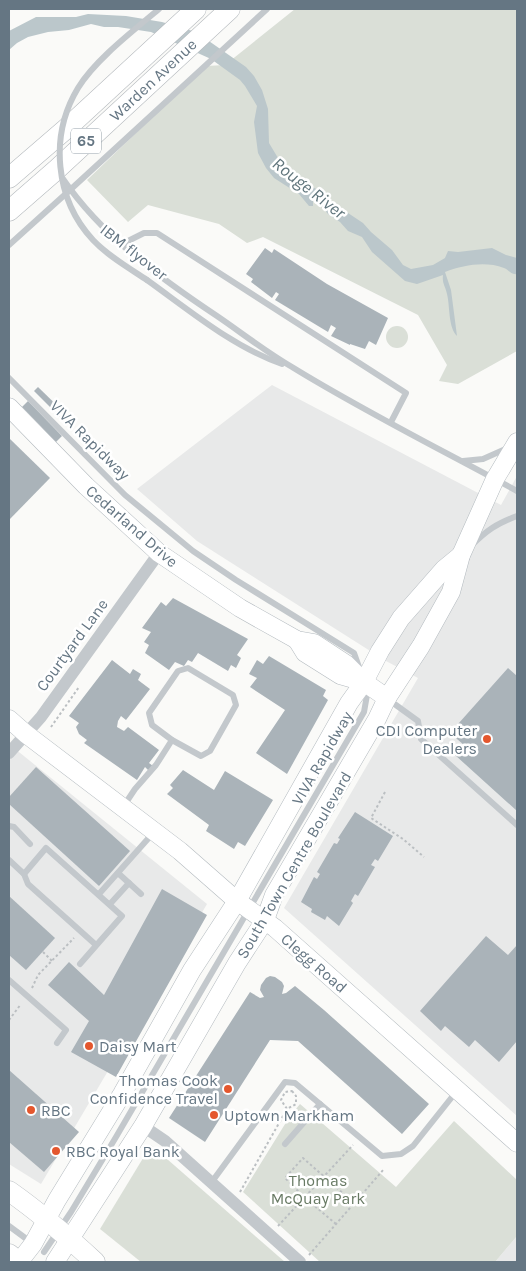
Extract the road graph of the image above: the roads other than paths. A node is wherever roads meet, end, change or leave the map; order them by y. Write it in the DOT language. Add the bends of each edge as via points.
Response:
graph roads {
  1 [pos="158,9"];
  2 [pos="196,9"];
  3 [pos="230,9"];
  4 [pos="267,9"];
  5 [pos="56,170"];
  6 [pos="9,178"];
  7 [pos="70,190"];
  8 [pos="9,211"];
  9 [pos="122,244"];
  10 [pos="9,245"];
  11 [pos="292,367"];
  12 [pos="9,378"];
  13 [pos="9,407"];
  14 [pos="391,422"];
  15 [pos="516,443"];
  16 [pos="463,462"];
  17 [pos="495,479"];
  18 [pos="517,492"];
  19 [pos="517,516"];
  20 [pos="159,553"];
  21 [pos="461,555"];
  22 [pos="414,604"];
  23 [pos="437,616"];
  24 [pos="364,682"];
  25 [pos="387,698"];
  26 [pos="9,719"];
  27 [pos="26,734"];
  28 [pos="172,740"];
  29 [pos="9,754"];
  30 [pos="123,808"];
  31 [pos="517,825"];
  32 [pos="9,826"];
  33 [pos="154,831"];
  34 [pos="30,844"];
  35 [pos="9,860"];
  36 [pos="118,873"];
  37 [pos="24,874"];
  38 [pos="129,883"];
  39 [pos="99,894"];
  40 [pos="141,894"];
  41 [pos="110,904"];
  42 [pos="251,910"];
  43 [pos="96,946"];
  44 [pos="80,964"];
  45 [pos="9,980"];
  46 [pos="57,1043"];
  47 [pos="458,1090"];
  48 [pos="320,1104"];
  49 [pos="143,1126"];
  50 [pos="517,1143"];
  51 [pos="284,1144"];
  52 [pos="212,1183"];
  53 [pos="9,1191"];
  54 [pos="9,1226"];
  55 [pos="58,1230"];
  56 [pos="9,1254"];
  57 [pos="49,1256"];
  58 [pos="305,1259"];
  59 [pos="19,1262"];
  60 [pos="94,1262"];
  1 -- 11 [label="lane, IBM flyover, bridge" via="93,68 78,88 64,118 59,146 65,193 93,240 110,254 211,326 264,358"];
  2 -- 6 [label="main road, Warden Avenue / 65"];
  3 -- 5 [label="main road, Warden Avenue / 65"];
  4 -- 7 [label="lane"];
  5 -- 7 [label="lane"];
  5 -- 8 [label="main road, Warden Avenue / 65"];
  7 -- 9 [label="lane"];
  7 -- 10 [label="lane"];
  9 -- 11 [label="lane" via="188,297"];
  9 -- 14 [label="lane" via="144,233 157,233 406,393"];
  11 -- 14 [label="lane"];
  12 -- 24 [label="lane, VIVA Rapidway" via="125,495 193,551 354,652"];
  13 -- 20 [label="main road, Cedarland Drive" via="86,486"];
  14 -- 16 [label="lane"];
  15 -- 16 [label="lane" via="483,459"];
  15 -- 17 [label="main road, South Town Centre Boulevard"];
  16 -- 17 [label="lane"];
  17 -- 18 [label="lane"];
  17 -- 21 [label="main road, South Town Centre Boulevard"];
  19 -- 21 [label="lane" via="487,530"];
  20 -- 24 [label="main road, Cedarland Drive" via="240,608 297,640 322,648 346,664"];
  20 -- 27 [label="street, Courtyard Lane"];
  21 -- 22 [label="main road, South Town Centre Boulevard" via="444,569"];
  21 -- 23 [label="main road, South Town Centre Boulevard" via="451,592"];
  22 -- 23 [label="main road"];
  22 -- 24 [label="main road, South Town Centre Boulevard" via="401,618"];
  23 -- 25 [label="main road, South Town Centre Boulevard"];
  24 -- 25 [label="main road, Cedarland Drive"];
  24 -- 42 [label="main road, South Town Centre Boulevard" via="349,703"];
  25 -- 31 [label="lane" via="418,721 421,739"];
  25 -- 42 [label="main road, South Town Centre Boulevard" via="274,895"];
  26 -- 27 [label="main road, Clegg Road"];
  27 -- 29 [label="street, Courtyard Lane"];
  27 -- 30 [label="main road, Clegg Road"];
  28 -- 28 [label="lane" via="201,756 210,751 236,705 233,695 188,668 178,671 149,713 152,725"];
  28 -- 30 [label="lane"];
  30 -- 33 [label="main road, Clegg Road"];
  32 -- 34 [label="lane"];
  33 -- 36 [label="lane"];
  33 -- 42 [label="main road, Clegg Road"];
  35 -- 37 [label="lane"];
  36 -- 38 [label="lane"];
  36 -- 39 [label="lane"];
  37 -- 39 [label="lane" via="46,848"];
  37 -- 43 [label="lane" via="28,884"];
  38 -- 40 [label="lane"];
  38 -- 41 [label="lane"];
  39 -- 41 [label="lane"];
  41 -- 43 [label="lane" via="122,916"];
  42 -- 47 [label="main road, Clegg Road"];
  42 -- 49 [label="main road, South Town Centre Boulevard" via="237,963"];
  42 -- 55 [label="main road, South Town Centre Boulevard" via="192,970 122,1094"];
  43 -- 44 [label="lane"];
  45 -- 46 [label="lane" via="66,1030"];
  47 -- 48 [label="lane" via="413,1146 401,1154 382,1156"];
  47 -- 50 [label="main road, Clegg Road"];
  48 -- 51 [label="lane"];
  48 -- 52 [label="lane" via="296,1083 285,1082"];
  49 -- 52 [label="street"];
  49 -- 55 [label="main road, South Town Centre Boulevard" via="90,1207"];
  52 -- 58 [label="street"];
  53 -- 55 [label="main road"];
  54 -- 57 [label="lane"];
  55 -- 57 [label="main road"];
  55 -- 57 [label="main road"];
  55 -- 60 [label="main road"];
  56 -- 59 [label="main road"];
  57 -- 59 [label="main road"];
}
